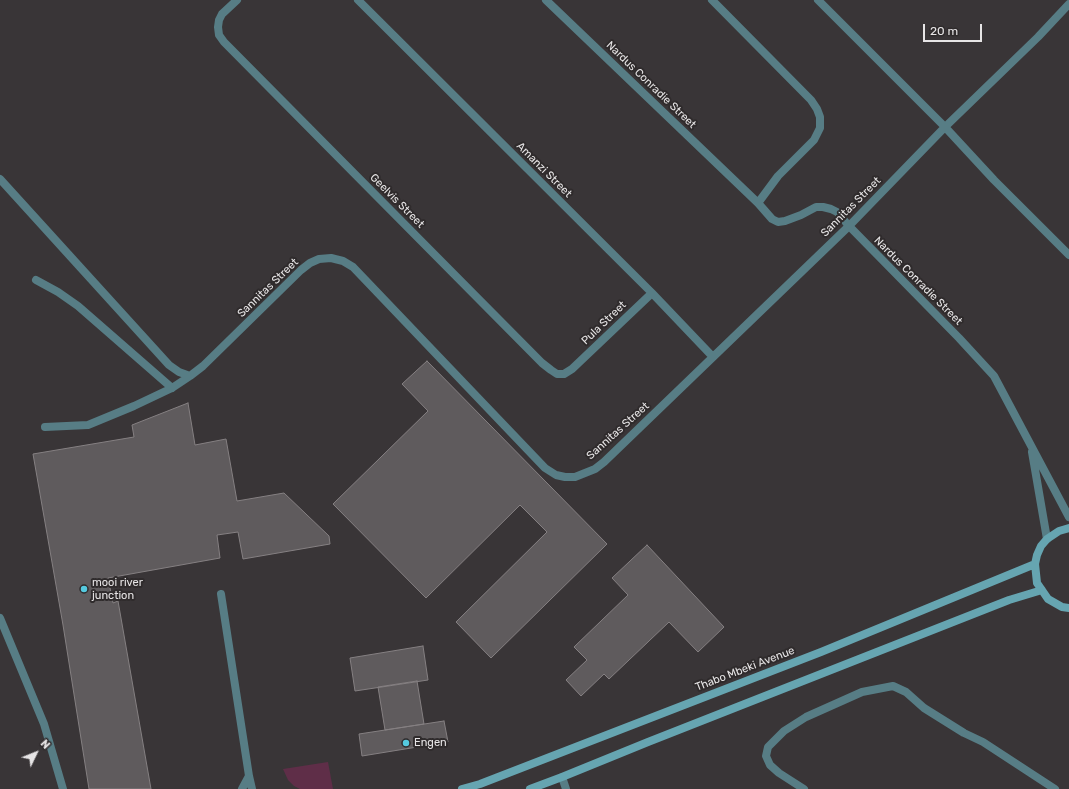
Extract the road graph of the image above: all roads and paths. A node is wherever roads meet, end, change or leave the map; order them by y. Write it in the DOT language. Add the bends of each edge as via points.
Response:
graph roads {
  1 [pos="238,0"];
  2 [pos="358,0"];
  3 [pos="546,0"];
  4 [pos="712,0"];
  5 [pos="818,0"];
  6 [pos="1069,4"];
  7 [pos="945,127"];
  8 [pos="0,179"];
  9 [pos="758,203"];
  10 [pos="849,226"];
  11 [pos="1069,255"];
  12 [pos="36,280"];
  13 [pos="652,293"];
  14 [pos="713,357"];
  15 [pos="572,369"];
  16 [pos="190,376"];
  17 [pos="172,388"];
  18 [pos="45,427"];
  19 [pos="1031,444"];
  20 [pos="1069,517"];
  21 [pos="1069,528"];
  22 [pos="1047,539"];
  23 [pos="1035,564"];
  24 [pos="1042,590"];
  25 [pos="221,594"];
  26 [pos="1069,608"];
  27 [pos="0,618"];
  28 [pos="249,776"];
  29 [pos="562,777"];
  30 [pos="63,789"];
  31 [pos="242,789"];
  32 [pos="252,789"];
  33 [pos="462,789"];
  34 [pos="530,789"];
  35 [pos="566,789"];
  36 [pos="804,789"];
  37 [pos="1055,789"];
  1 -- 15 [label="street, Geelvis Street" via="219,20 219,35 224,42 542,363 557,374 564,374"];
  2 -- 13 [label="street, Amanzi Street"];
  3 -- 9 [label="street, Nardus Conradie Street"];
  4 -- 9 [label="street" via="811,100 820,117 820,128 814,140 778,176"];
  5 -- 7 [label="street"];
  6 -- 7 [label="street, Sannitas Street"];
  7 -- 10 [label="street, Sannitas Street"];
  7 -- 11 [label="street"];
  8 -- 16 [label="street" via="169,365"];
  9 -- 10 [label="street, Nardus Conradie Street" via="772,220 778,222 791,220 816,207 823,207 837,212"];
  10 -- 14 [label="street, Sannitas Street"];
  10 -- 19 [label="street, Nardus Conradie Street" via="994,376"];
  12 -- 17 [label="street" via="78,306"];
  13 -- 14 [label="street, Amanzi Street"];
  13 -- 15 [label="street, Pula Street"];
  14 -- 16 [label="street, Sannitas Street" via="604,462 595,469 575,477 556,475 545,468 353,267 343,261 319,259 300,270"];
  16 -- 17 [label="street, Sannitas Street"];
  17 -- 18 [label="street, Sannitas Street" via="88,425"];
  19 -- 20 [label="street, Nardus Conradie Street"];
  19 -- 22 [label="street"];
  21 -- 22 [label="main road" via="1059,530"];
  22 -- 23 [label="main road" via="1041,546"];
  23 -- 24 [label="main road" via="1037,583"];
  23 -- 33 [label="main road, Thabo Mbeki Avenue" via="821,652"];
  24 -- 26 [label="main road" via="1048,599"];
  24 -- 29 [label="main road" via="1010,600"];
  25 -- 28 [label="street"];
  27 -- 30 [label="street" via="44,724"];
  28 -- 31 [label="street"];
  28 -- 32 [label="street"];
  29 -- 34 [label="main road"];
  29 -- 35 [label="street"];
  36 -- 37 [label="street" via="770,765 766,756 768,747 784,730 806,716 862,692 893,686"];
}
